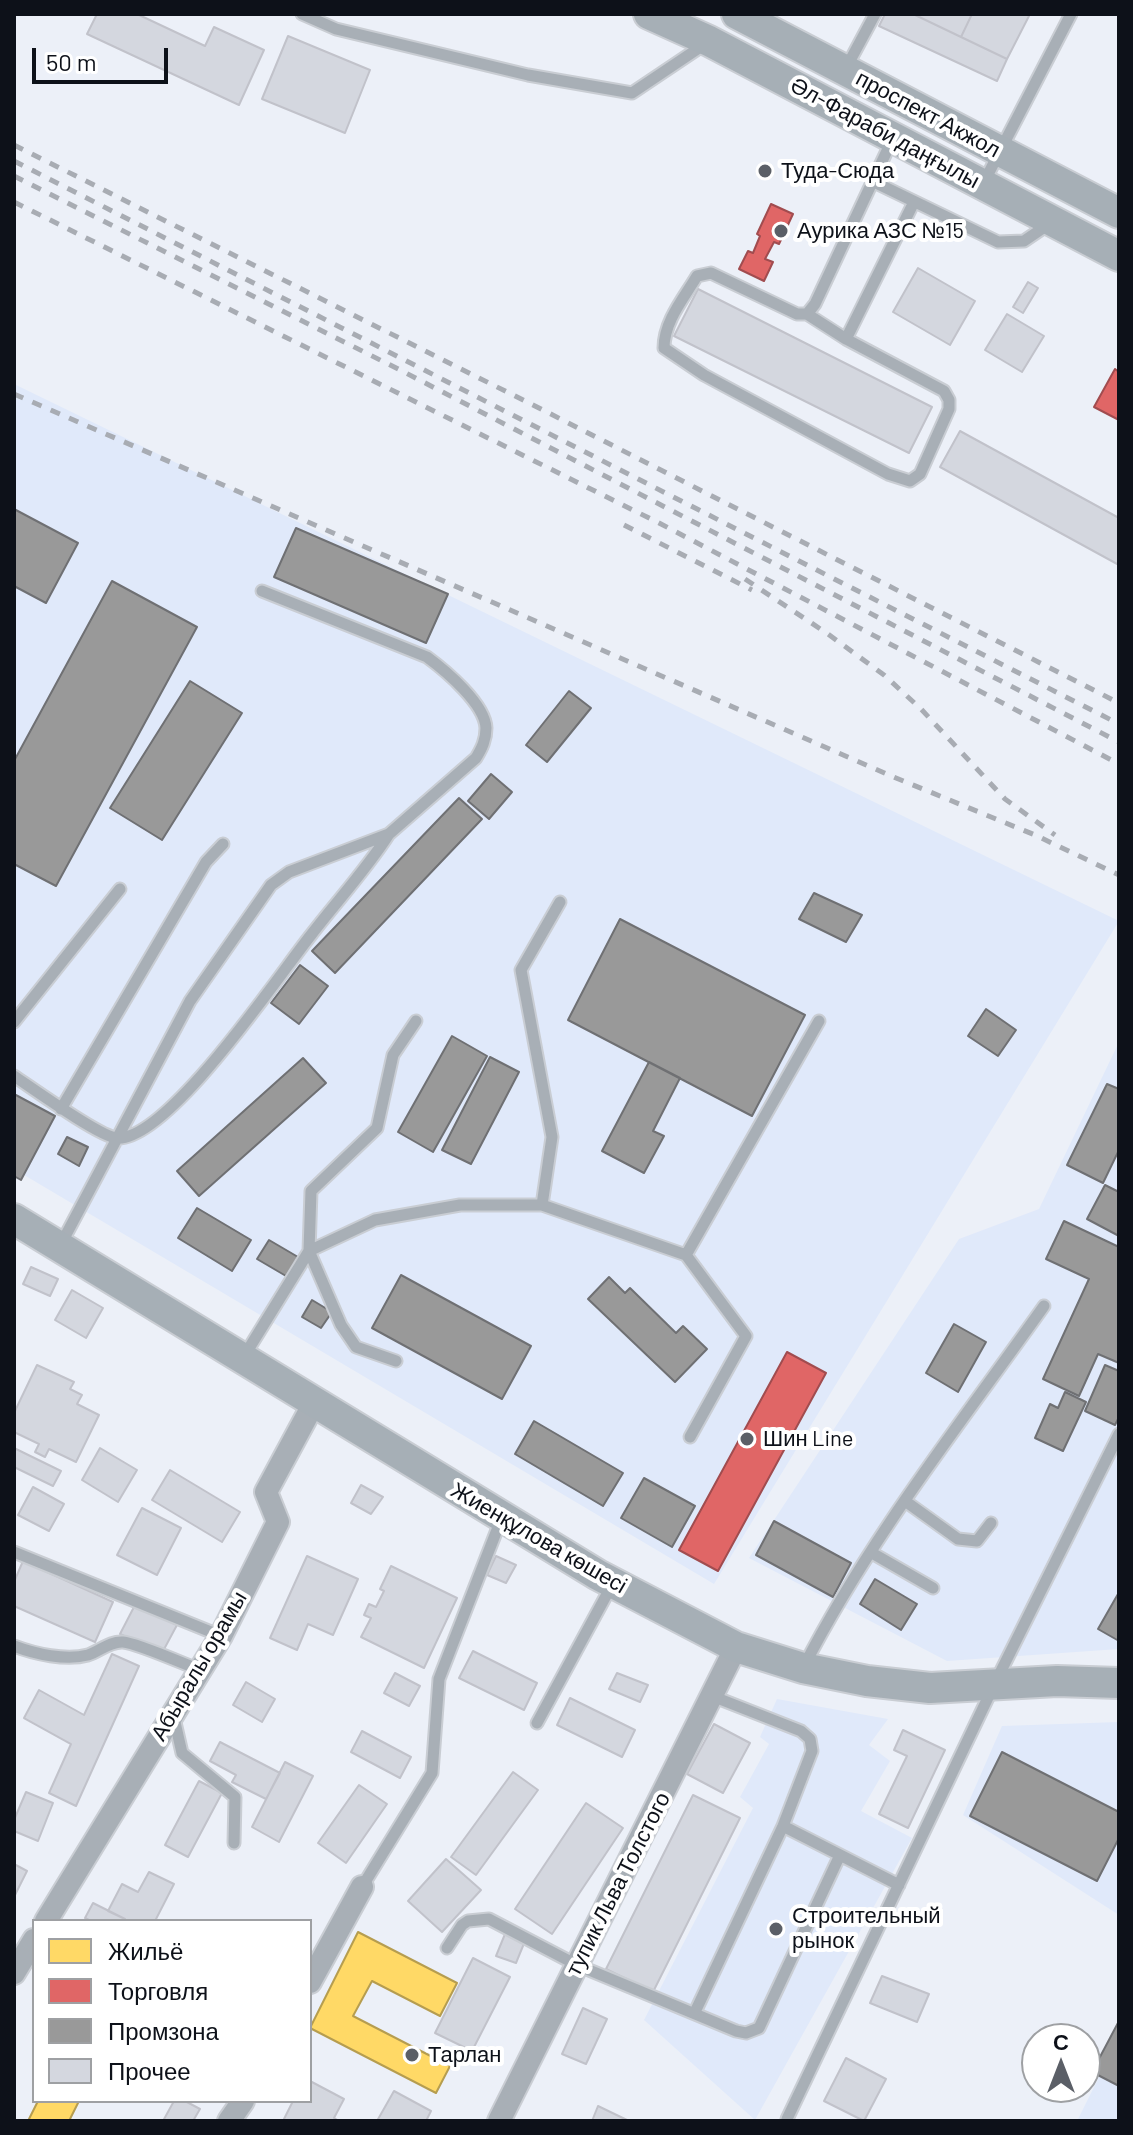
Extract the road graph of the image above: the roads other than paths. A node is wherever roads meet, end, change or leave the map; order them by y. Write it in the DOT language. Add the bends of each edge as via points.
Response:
graph roads {
  1 [pos="302,14"];
  2 [pos="649,14"];
  3 [pos="737,14"];
  4 [pos="875,14"];
  5 [pos="1071,14"];
  6 [pos="709,41"];
  7 [pos="845,70"];
  8 [pos="894,138"];
  9 [pos="1000,151"];
  10 [pos="872,181"];
  11 [pos="983,185"];
  12 [pos="914,202"];
  13 [pos="1119,213"];
  14 [pos="1053,222"];
  15 [pos="1119,256"];
  16 [pos="807,314"];
  17 [pos="846,339"];
  18 [pos="262,591"];
  19 [pos="389,834"];
  20 [pos="223,844"];
  21 [pos="120,889"];
  22 [pos="560,902"];
  23 [pos="416,1021"];
  24 [pos="819,1021"];
  25 [pos="14,1022"];
  26 [pos="14,1076"];
  27 [pos="61,1109"];
  28 [pos="115,1139"];
  29 [pos="542,1205"];
  30 [pos="14,1219"];
  31 [pos="59,1247"];
  32 [pos="309,1251"];
  33 [pos="686,1255"];
  34 [pos="1044,1306"];
  35 [pos="243,1359"];
  36 [pos="396,1361"];
  37 [pos="314,1403"];
  38 [pos="1119,1434"];
  39 [pos="690,1437"];
  40 [pos="905,1501"];
  41 [pos="502,1517"];
  42 [pos="991,1523"];
  43 [pos="14,1552"];
  44 [pos="872,1553"];
  45 [pos="613,1583"];
  46 [pos="933,1588"];
  47 [pos="221,1636"];
  48 [pos="14,1646"];
  49 [pos="736,1647"];
  50 [pos="803,1668"];
  51 [pos="200,1670"];
  52 [pos="995,1683"];
  53 [pos="1119,1683"];
  54 [pos="712,1696"];
  55 [pos="172,1714"];
  56 [pos="537,1723"];
  57 [pos="783,1826"];
  58 [pos="234,1843"];
  59 [pos="840,1855"];
  60 [pos="899,1885"];
  61 [pos="362,1887"];
  62 [pos="47,1919"];
  63 [pos="32,1943"];
  64 [pos="447,1948"];
  65 [pos="577,1965"];
  66 [pos="14,1973"];
  67 [pos="312,1978"];
  68 [pos="695,2012"];
  69 [pos="242,2103"];
  70 [pos="787,2119"];
  71 [pos="229,2121"];
  72 [pos="499,2121"];
  1 -- 6 [label="lane" via="351,32 528,75 632,93"];
  2 -- 6 [label="street, Әл-Фараби даңғылы"];
  3 -- 7 [label="street, проспект Акжол"];
  4 -- 7 [label="lane"];
  5 -- 9 [label="lane"];
  6 -- 8 [label="street, Әл-Фараби даңғылы"];
  7 -- 9 [label="street, проспект Акжол"];
  8 -- 10 [label="lane"];
  8 -- 11 [label="street, Әл-Фараби даңғылы"];
  9 -- 11 [label="lane"];
  9 -- 13 [label="street, проспект Акжол"];
  10 -- 12 [label="lane"];
  10 -- 16 [label="lane"];
  11 -- 14 [label="street, Әл-Фараби даңғылы"];
  12 -- 14 [label="lane" via="998,242 1024,241"];
  12 -- 17 [label="lane"];
  14 -- 15 [label="street, Әл-Фараби даңғылы"];
  16 -- 17 [label="lane"];
  16 -- 17 [label="lane" via="711,273 697,276 669,323 664,348 704,375 910,481 920,474 949,400 944,391"];
  18 -- 19 [label="lane" via="427,657 449,672 482,714 485,743 476,758"];
  19 -- 28 [label="lane" via="229,1044 148,1127"];
  19 -- 28 [label="lane" via="289,872 271,885 190,1001"];
  20 -- 27 [label="lane" via="206,862"];
  21 -- 25 [label="lane"];
  22 -- 29 [label="lane" via="521,970 552,1137"];
  23 -- 32 [label="lane" via="393,1055 377,1128 311,1191"];
  24 -- 33 [label="lane"];
  26 -- 27 [label="lane"];
  27 -- 28 [label="lane"];
  28 -- 31 [label="lane"];
  29 -- 32 [label="lane" via="460,1205 375,1220"];
  29 -- 33 [label="lane"];
  30 -- 31 [label="street, Жиенқұлова көшесі"];
  31 -- 35 [label="street, Жиенқұлова көшесі"];
  32 -- 35 [label="lane"];
  32 -- 36 [label="lane" via="356,1347"];
  33 -- 39 [label="lane" via="746,1336"];
  34 -- 40 [label="lane"];
  35 -- 37 [label="street, Жиенқұлова көшесі"];
  37 -- 41 [label="street, Жиенқұлова көшесі"];
  37 -- 47 [label="street, Абыралы орамы" via="266,1492 278,1522"];
  38 -- 52 [label="lane"];
  40 -- 42 [label="lane" via="958,1539 977,1541"];
  40 -- 44 [label="lane"];
  41 -- 45 [label="street, Жиенқұлова көшесі"];
  41 -- 61 [label="lane" via="439,1679 432,1773"];
  43 -- 47 [label="lane"];
  44 -- 46 [label="lane"];
  44 -- 50 [label="lane" via="831,1613"];
  45 -- 49 [label="street, Жиенқұлова көшесі"];
  45 -- 56 [label="lane"];
  47 -- 51 [label="street, Абыралы орамы"];
  48 -- 51 [label="lane" via="65,1657 85,1656 121,1642"];
  49 -- 50 [label="street, Жиенқұлова көшесі"];
  49 -- 54 [label="street, тупик Льва Толстого"];
  50 -- 52 [label="street, Жиенқұлова көшесі" via="930,1688"];
  51 -- 55 [label="street, Абыралы орамы"];
  52 -- 53 [label="street, Жиенқұлова көшесі"];
  52 -- 60 [label="lane"];
  54 -- 57 [label="lane" via="810,1739 812,1751"];
  54 -- 65 [label="street, тупик Льва Толстого"];
  55 -- 58 [label="lane" via="182,1753 235,1797"];
  55 -- 62 [label="street, Абыралы орамы"];
  57 -- 59 [label="lane"];
  57 -- 68 [label="lane"];
  59 -- 60 [label="lane"];
  59 -- 68 [label="lane" via="759,2028 736,2031"];
  60 -- 70 [label="lane"];
  61 -- 67 [label="street"];
  63 -- 66 [label="street"];
  64 -- 65 [label="lane" via="462,1925 489,1919"];
  65 -- 68 [label="lane"];
  65 -- 72 [label="street, тупик Льва Толстого"];
  69 -- 71 [label="street"];
}
